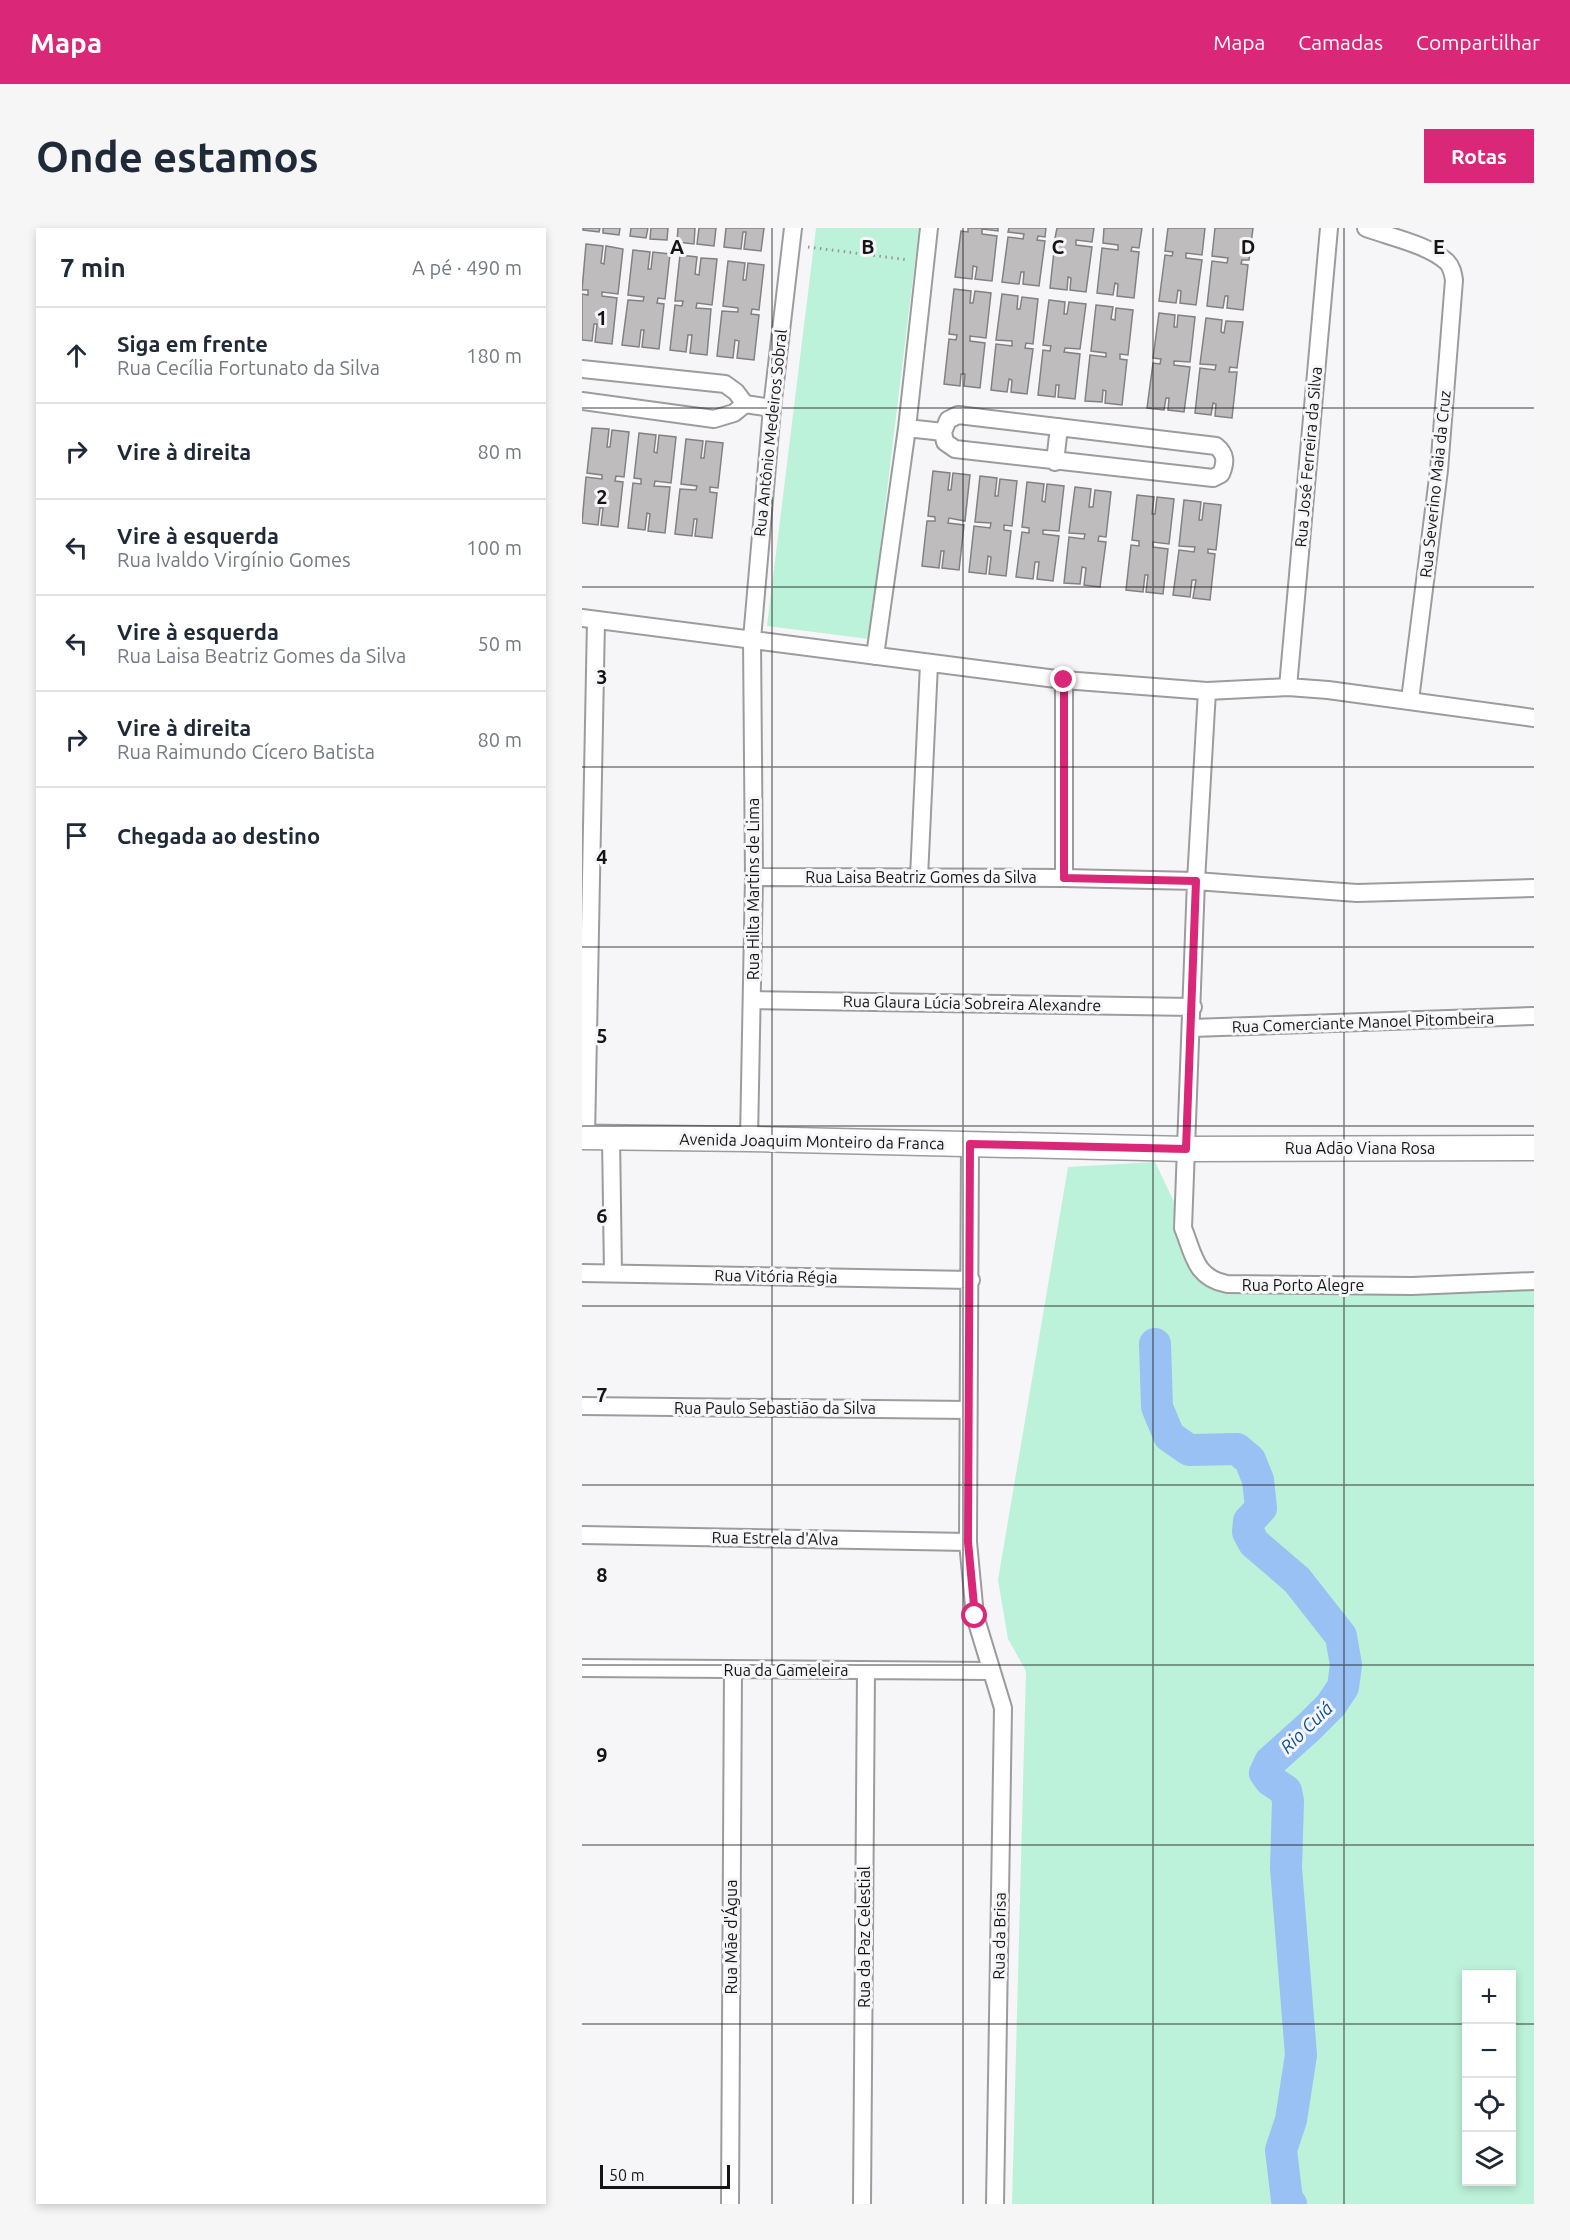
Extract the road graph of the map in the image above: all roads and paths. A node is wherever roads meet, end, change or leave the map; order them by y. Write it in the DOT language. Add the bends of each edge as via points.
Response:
graph roads {
  1 [pos="929,228"];
  2 [pos="1329,228"];
  3 [pos="1366,228"];
  4 [pos="792,236"];
  5 [pos="926,262"];
  6 [pos="582,369"];
  7 [pos="582,401"];
  8 [pos="745,404"];
  9 [pos="772,408"];
  10 [pos="1059,427"];
  11 [pos="907,428"];
  12 [pos="943,432"];
  13 [pos="1055,462"];
  14 [pos="589,619"];
  15 [pos="752,639"];
  16 [pos="875,656"];
  17 [pos="929,664"];
  18 [pos="1064,680"];
  19 [pos="1288,687"];
  20 [pos="1207,691"];
  21 [pos="1410,700"];
  22 [pos="1534,718"];
  23 [pos="754,877"];
  24 [pos="919,877"];
  25 [pos="1064,878"];
  26 [pos="1196,881"];
  27 [pos="1534,888"];
  28 [pos="752,1000"];
  29 [pos="1192,1006"];
  30 [pos="1534,1017"];
  31 [pos="1192,1028"];
  32 [pos="584,1137"];
  33 [pos="611,1137"];
  34 [pos="749,1138"];
  35 [pos="970,1144"];
  36 [pos="1534,1148"];
  37 [pos="1186,1149"];
  38 [pos="582,1273"];
  39 [pos="613,1273"];
  40 [pos="971,1280"];
  41 [pos="1534,1281"];
  42 [pos="582,1406"];
  43 [pos="968,1410"];
  44 [pos="582,1535"];
  45 [pos="968,1542"];
  46 [pos="582,1668"];
  47 [pos="733,1670"];
  48 [pos="866,1671"];
  49 [pos="991,1671"];
  50 [pos="730,2204"];
  51 [pos="862,2204"];
  52 [pos="994,2204"];
  1 -- 5 [label="street"];
  2 -- 19 [label="street, Rua José Ferreira da Silva"];
  3 -- 21 [label="street, Rua Severino Maia da Cruz" via="1430,251 1450,267 1454,280 1439,470"];
  4 -- 5 [label="path"];
  4 -- 9 [label="street, Rua Antônio Medeiros Sobral"];
  5 -- 11 [label="street"];
  6 -- 8 [label="street" via="725,384"];
  7 -- 8 [label="street" via="714,418 734,413"];
  8 -- 9 [label="street"];
  9 -- 15 [label="street, Rua Antônio Medeiros Sobral"];
  10 -- 12 [label="street" via="958,416 948,420"];
  10 -- 13 [label="street"];
  10 -- 13 [label="street" via="1216,446 1225,463 1221,474 1212,478"];
  11 -- 12 [label="street"];
  11 -- 16 [label="street"];
  12 -- 13 [label="street" via="945,442 955,449"];
  14 -- 15 [label="street"];
  14 -- 32 [label="street"];
  15 -- 16 [label="street"];
  15 -- 23 [label="street, Rua Hilta Martins de Lima"];
  16 -- 17 [label="street"];
  17 -- 18 [label="street"];
  17 -- 24 [label="street"];
  18 -- 20 [label="street"];
  18 -- 25 [label="street"];
  19 -- 20 [label="street"];
  19 -- 21 [label="street"];
  20 -- 26 [label="street, Rua Porto Alegre"];
  21 -- 22 [label="street"];
  23 -- 24 [label="street, Rua Laisa Beatriz Gomes da Silva"];
  23 -- 28 [label="street, Rua Hilta Martins de Lima"];
  24 -- 25 [label="street, Rua Laisa Beatriz Gomes da Silva"];
  25 -- 26 [label="street, Rua Laisa Beatriz Gomes da Silva"];
  26 -- 27 [label="street, Rua Laisa Beatriz Gomes da Silva" via="1357,893"];
  26 -- 29 [label="street, Rua Porto Alegre"];
  28 -- 29 [label="street, Rua Glaura Lúcia Sobreira Alexandre"];
  28 -- 34 [label="street, Rua Hilta Martins de Lima"];
  29 -- 31 [label="street, Rua Porto Alegre"];
  30 -- 31 [label="street, Rua Comerciante Manoel Pitombeira"];
  31 -- 37 [label="street, Rua Porto Alegre"];
  32 -- 33 [label="street, Avenida Joaquim Monteiro da Franca"];
  33 -- 34 [label="street, Avenida Joaquim Monteiro da Franca"];
  33 -- 39 [label="street"];
  34 -- 35 [label="street, Avenida Joaquim Monteiro da Franca"];
  35 -- 37 [label="street, Avenida Joaquim Monteiro da Franca"];
  35 -- 40 [label="street, Rua da Brisa"];
  36 -- 37 [label="street, Rua Adão Viana Rosa"];
  37 -- 41 [label="street, Rua Porto Alegre" via="1183,1228 1203,1274 1214,1282 1412,1286"];
  38 -- 39 [label="street, Rua Vitória Régia"];
  39 -- 40 [label="street, Rua Vitória Régia"];
  40 -- 43 [label="street, Rua da Brisa"];
  42 -- 43 [label="street, Rua Paulo Sebastião da Silva"];
  43 -- 45 [label="street, Rua da Brisa"];
  44 -- 45 [label="street, Rua Estrela d'Alva"];
  45 -- 49 [label="street, Rua da Brisa" via="975,1616"];
  46 -- 47 [label="street, Rua da Gameleira"];
  47 -- 48 [label="street, Rua da Gameleira"];
  47 -- 50 [label="street, Rua Mãe d'Água"];
  48 -- 49 [label="street, Rua da Gameleira"];
  48 -- 51 [label="street, Rua da Paz Celestial"];
  49 -- 52 [label="street, Rua da Brisa" via="1003,1708"];
}
